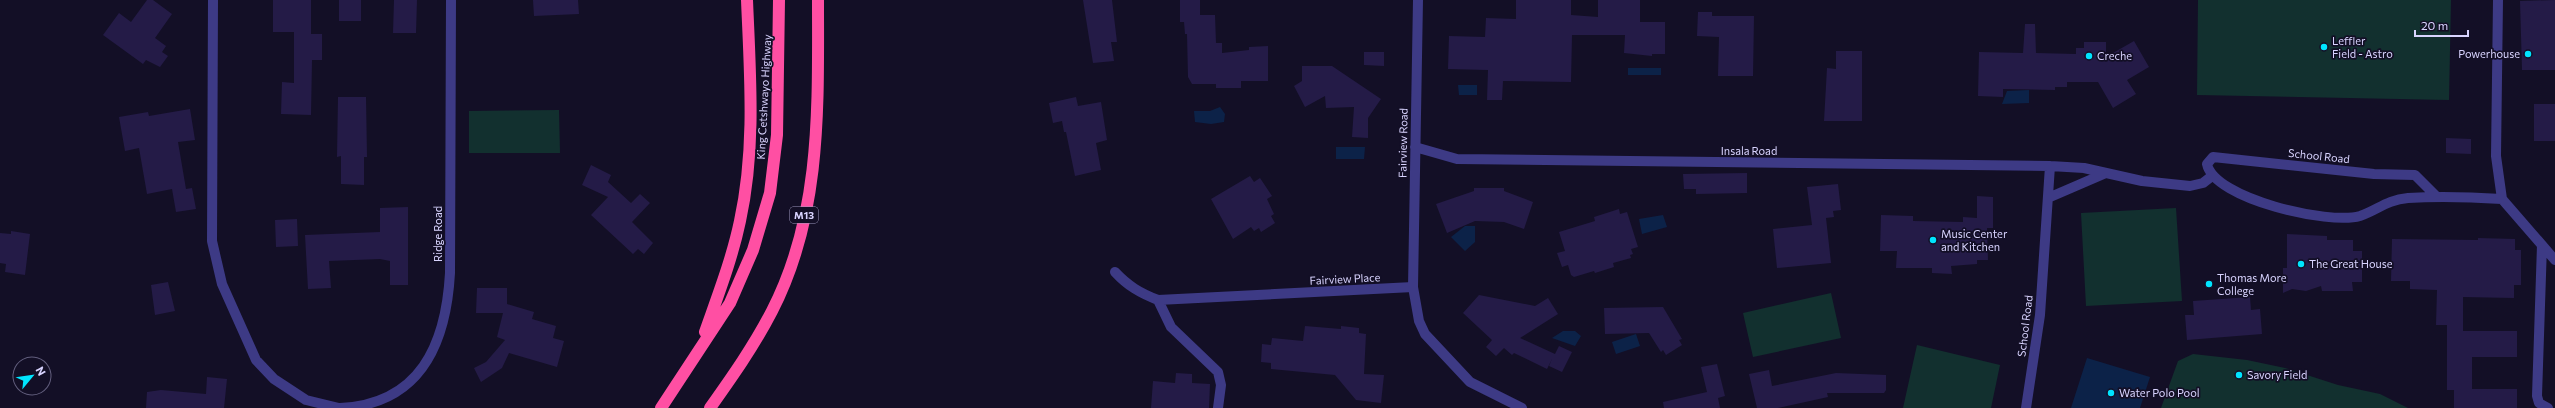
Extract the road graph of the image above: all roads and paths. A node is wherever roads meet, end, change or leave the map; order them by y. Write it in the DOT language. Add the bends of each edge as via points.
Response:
graph roads {
  1 [pos="213,0"];
  2 [pos="451,0"];
  3 [pos="747,0"];
  4 [pos="780,0"];
  5 [pos="818,0"];
  6 [pos="1418,0"];
  7 [pos="2498,0"];
  8 [pos="1415,147"];
  9 [pos="2050,166"];
  10 [pos="2106,174"];
  11 [pos="2212,176"];
  12 [pos="2436,196"];
  13 [pos="2048,198"];
  14 [pos="2502,199"];
  15 [pos="2542,245"];
  16 [pos="2555,260"];
  17 [pos="1115,272"];
  18 [pos="1413,287"];
  19 [pos="1158,300"];
  20 [pos="700,348"];
  21 [pos="340,408"];
  22 [pos="661,408"];
  23 [pos="710,408"];
  24 [pos="1218,408"];
  25 [pos="1522,408"];
  26 [pos="2026,408"];
  27 [pos="2548,408"];
  1 -- 21 [label="street, Ridge Road" via="212,241 222,284 256,360 274,379 306,400"];
  2 -- 21 [label="street, Ridge Road" via="450,273 445,314 430,355 402,390 373,404"];
  3 -- 20 [label="highway" via="752,91 747,181 732,254"];
  4 -- 20 [label="highway, King Cetshwayo Highway" via="777,135 770,193 752,250 730,303"];
  5 -- 23 [label="highway, M13" via="818,122 813,179 800,236 772,310 749,353"];
  6 -- 8 [label="street, Fairview Road"];
  7 -- 14 [label="street" via="2496,156"];
  8 -- 9 [label="street, Insala Road" via="1458,159"];
  8 -- 18 [label="street, Fairview Road"];
  9 -- 10 [label="street, Insala Road" via="2084,168"];
  9 -- 13 [label="street, School Road"];
  10 -- 11 [label="street" via="2190,186 2203,183"];
  10 -- 13 [label="street"];
  11 -- 12 [label="street" via="2264,204 2284,210 2332,216 2360,216 2380,205 2400,199"];
  11 -- 12 [label="street, School Road" via="2207,164 2213,157 2374,174 2415,175"];
  12 -- 14 [label="street"];
  13 -- 26 [label="street, School Road" via="2040,315"];
  14 -- 15 [label="street"];
  15 -- 16 [label="street"];
  15 -- 27 [label="street" via="2537,396 2539,403"];
  17 -- 19 [label="street, Fairview Place" via="1127,285"];
  18 -- 19 [label="street, Fairview Place"];
  18 -- 25 [label="street" via="1419,321 1425,334 1470,382"];
  19 -- 24 [label="street" via="1171,327 1218,372 1221,384"];
  20 -- 22 [label="highway, King Cetshwayo Highway"];
}
